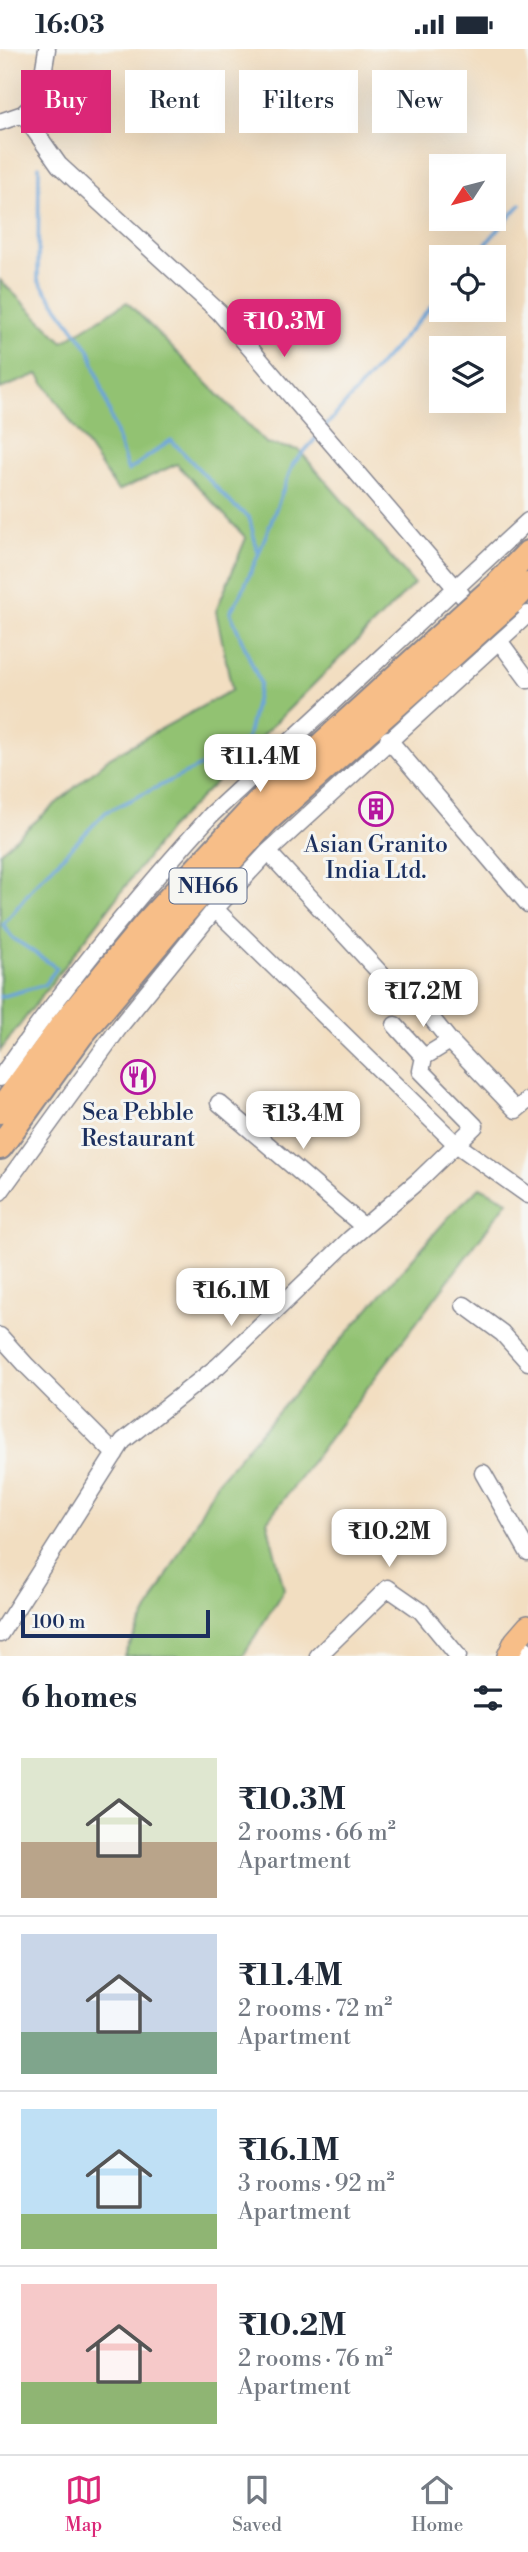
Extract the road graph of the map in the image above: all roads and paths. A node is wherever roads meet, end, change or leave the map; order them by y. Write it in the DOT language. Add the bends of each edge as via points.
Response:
graph roads {
  1 [pos="47,49"];
  2 [pos="44,70"];
  3 [pos="21,115"];
  4 [pos="0,122"];
  5 [pos="36,133"];
  6 [pos="528,521"];
  7 [pos="528,553"];
  8 [pos="528,585"];
  9 [pos="457,588"];
  10 [pos="511,601"];
  11 [pos="499,639"];
  12 [pos="442,649"];
  13 [pos="528,680"];
  14 [pos="388,739"];
  15 [pos="268,852"];
  16 [pos="528,904"];
  17 [pos="215,909"];
  18 [pos="395,1025"];
  19 [pos="450,1041"];
  20 [pos="424,1057"];
  21 [pos="0,1077"];
  22 [pos="528,1100"];
  23 [pos="219,1103"];
  24 [pos="0,1111"];
  25 [pos="456,1144"];
  26 [pos="0,1147"];
  27 [pos="0,1192"];
  28 [pos="528,1195"];
  29 [pos="364,1227"];
  30 [pos="464,1305"];
  31 [pos="0,1336"];
  32 [pos="528,1362"];
  33 [pos="115,1454"];
  34 [pos="483,1473"];
  35 [pos="528,1552"];
  36 [pos="0,1634"];
  37 [pos="318,1656"];
  38 [pos="458,1656"];
  1 -- 2 [label="street"];
  3 -- 4 [label="street"];
  5 -- 9 [label="street" via="59,165 219,312"];
  6 -- 9 [label="street"];
  7 -- 10 [label="highway, NH66"];
  8 -- 10 [label="highway, NH66"];
  9 -- 11 [label="street"];
  9 -- 21 [label="street" via="211,815 166,864"];
  10 -- 11 [label="street"];
  10 -- 12 [label="highway, NH66, bridge"];
  11 -- 13 [label="street"];
  11 -- 14 [label="street"];
  12 -- 24 [label="highway, NH66" via="260,802 165,904 62,1026"];
  12 -- 26 [label="highway, NH66" via="267,820 179,918 81,1035"];
  14 -- 15 [label="street"];
  14 -- 16 [label="street"];
  15 -- 17 [label="street"];
  15 -- 19 [label="street" via="395,989 420,1004"];
  17 -- 25 [label="street"];
  17 -- 27 [label="street" via="121,1025"];
  18 -- 20 [label="street"];
  19 -- 20 [label="street"];
  19 -- 22 [label="street" via="516,1110"];
  20 -- 25 [label="street" via="421,1071 475,1126"];
  23 -- 29 [label="street"];
  25 -- 28 [label="street"];
  25 -- 29 [label="street"];
  29 -- 33 [label="street" via="218,1366 123,1441"];
  30 -- 32 [label="street" via="502,1333"];
  31 -- 33 [label="street"];
  33 -- 36 [label="street"];
  34 -- 35 [label="street"];
  37 -- 38 [label="street" via="388,1588 421,1611"];
}
